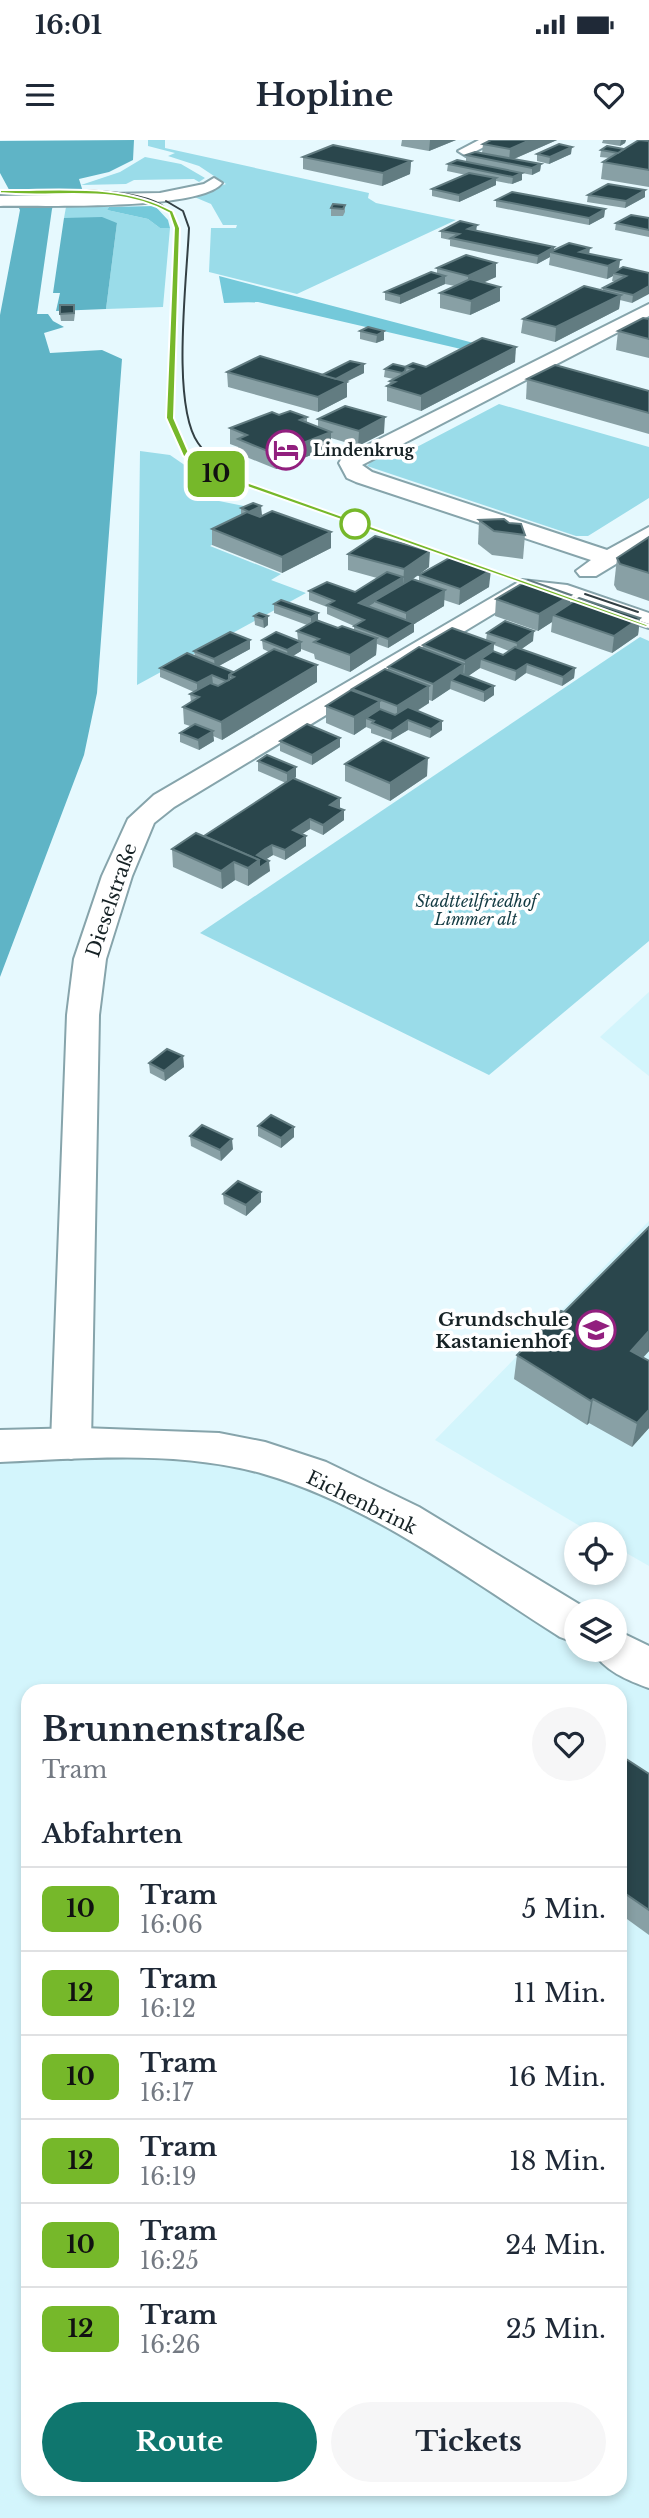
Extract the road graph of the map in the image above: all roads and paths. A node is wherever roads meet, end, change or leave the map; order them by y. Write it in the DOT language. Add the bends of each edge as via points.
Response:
graph roads {
  1 [pos="491,140"];
  2 [pos="466,150"];
  3 [pos="214,183"];
  4 [pos="3,201"];
  5 [pos="649,309"];
  6 [pos="649,534"];
  7 [pos="609,558"];
  8 [pos="548,588"];
  9 [pos="649,621"];
  10 [pos="71,1443"];
  11 [pos="0,1446"];
  12 [pos="564,1617"];
  13 [pos="627,1656"];
  14 [pos="649,1670"];
  1 -- 2 [label="street"];
  3 -- 4 [label="street" via="160,198"];
  5 -- 7 [label="street" via="350,463 351,469 364,477"];
  6 -- 7 [label="street, Dieselstraße"];
  7 -- 8 [label="street, Dieselstraße"];
  8 -- 9 [label="street"];
  8 -- 10 [label="street, Dieselstraße" via="513,591 164,801 142,819 90,958 83,1015"];
  10 -- 11 [label="street, Eichenbrink"];
  10 -- 12 [label="street, Eichenbrink" via="220,1450 326,1480 423,1531"];
  13 -- 14 [label="street"];
}
